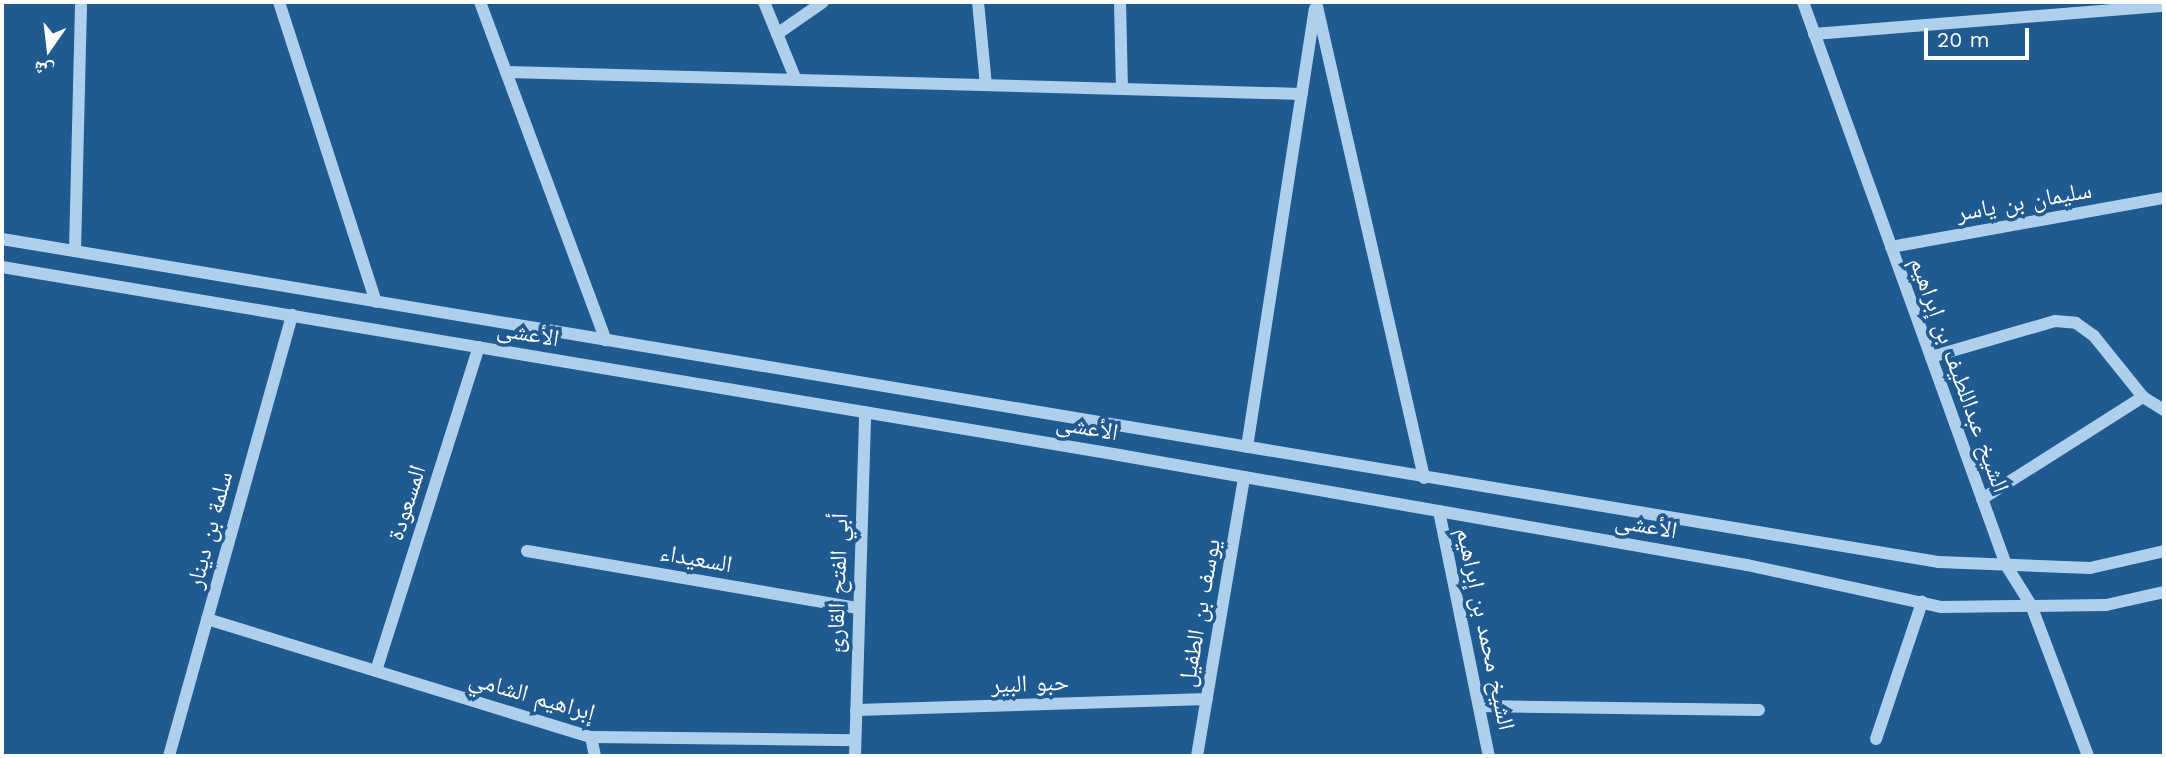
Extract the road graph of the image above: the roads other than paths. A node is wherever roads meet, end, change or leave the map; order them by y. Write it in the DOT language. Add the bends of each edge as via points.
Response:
graph roads {
  1 [pos="81,2"];
  2 [pos="279,2"];
  3 [pos="480,2"];
  4 [pos="764,2"];
  5 [pos="823,2"];
  6 [pos="978,2"];
  7 [pos="1120,2"];
  8 [pos="1803,2"];
  9 [pos="2164,6"];
  10 [pos="777,34"];
  11 [pos="1814,34"];
  12 [pos="506,72"];
  13 [pos="796,80"];
  14 [pos="986,85"];
  15 [pos="1122,89"];
  16 [pos="1302,94"];
  17 [pos="2164,198"];
  18 [pos="2,239"];
  19 [pos="1891,247"];
  20 [pos="75,251"];
  21 [pos="2,267"];
  22 [pos="376,302"];
  23 [pos="292,315"];
  24 [pos="606,340"];
  25 [pos="478,347"];
  26 [pos="1931,357"];
  27 [pos="2143,397"];
  28 [pos="2164,410"];
  29 [pos="865,412"];
  30 [pos="1247,447"];
  31 [pos="1244,477"];
  32 [pos="1424,478"];
  33 [pos="1982,499"];
  34 [pos="1439,511"];
  35 [pos="527,551"];
  36 [pos="2164,551"];
  37 [pos="2006,565"];
  38 [pos="2164,592"];
  39 [pos="1922,603"];
  40 [pos="2031,606"];
  41 [pos="858,608"];
  42 [pos="208,619"];
  43 [pos="376,671"];
  44 [pos="1207,699"];
  45 [pos="1479,706"];
  46 [pos="856,710"];
  47 [pos="1759,710"];
  48 [pos="591,737"];
  49 [pos="1876,739"];
  50 [pos="855,740"];
  51 [pos="169,756"];
  52 [pos="595,756"];
  53 [pos="855,756"];
  54 [pos="1197,756"];
  55 [pos="1489,756"];
  56 [pos="2088,756"];
  1 -- 20 [label="street"];
  2 -- 22 [label="street"];
  3 -- 12 [label="street"];
  4 -- 10 [label="street"];
  5 -- 10 [label="street"];
  6 -- 14 [label="street"];
  7 -- 15 [label="street"];
  8 -- 11 [label="street, الشيخ عبداللطيف بن إبراهيم"];
  9 -- 11 [label="street"];
  10 -- 13 [label="street"];
  11 -- 19 [label="street, الشيخ عبداللطيف بن إبراهيم"];
  12 -- 13 [label="street"];
  12 -- 24 [label="street"];
  13 -- 14 [label="street"];
  14 -- 15 [label="street"];
  15 -- 16 [label="street"];
  16 -- 30 [label="street"];
  16 -- 32 [label="street" via="1316,2"];
  17 -- 19 [label="street, سليمان بن ياسر"];
  18 -- 20 [label="street, الأعشى"];
  19 -- 26 [label="street, الشيخ عبداللطيف بن إبراهيم"];
  20 -- 22 [label="street, الأعشى"];
  21 -- 23 [label="street, الأعشى"];
  22 -- 24 [label="street, الأعشى"];
  23 -- 25 [label="street, الأعشى"];
  23 -- 42 [label="street, سلمة بن دينار"];
  24 -- 30 [label="street, الأعشى"];
  25 -- 29 [label="street, الأعشى"];
  25 -- 43 [label="street, المسعودة"];
  26 -- 27 [label="street" via="2055,321 2077,323 2094,335"];
  26 -- 33 [label="street, الشيخ عبداللطيف بن إبراهيم"];
  27 -- 28 [label="street"];
  27 -- 33 [label="street"];
  29 -- 31 [label="street, الأعشى"];
  29 -- 41 [label="street, أبي الفتح القارئ"];
  30 -- 32 [label="street, الأعشى"];
  31 -- 34 [label="street, الأعشى"];
  31 -- 44 [label="street, يوسف بن الطفيل"];
  32 -- 37 [label="street, الأعشى" via="1743,534 1939,562"];
  33 -- 37 [label="street, الشيخ عبداللطيف بن إبراهيم"];
  34 -- 39 [label="street, الأعشى"];
  34 -- 45 [label="street, الشيخ محمد بن إبراهيم"];
  35 -- 41 [label="street, السعيداء"];
  36 -- 37 [label="street, الأعشى" via="2090,568"];
  37 -- 40 [label="street, الشيخ عبداللطيف بن إبراهيم"];
  38 -- 40 [label="street, الأعشى" via="2106,605"];
  39 -- 40 [label="street, الأعشى"];
  39 -- 49 [label="street"];
  40 -- 56 [label="street, الشيخ عبداللطيف بن إبراهيم"];
  41 -- 46 [label="street, أبي الفتح القارئ"];
  42 -- 43 [label="street, إبراهيم الشامي"];
  42 -- 51 [label="street, سلمة بن دينار"];
  43 -- 48 [label="street, إبراهيم الشامي"];
  44 -- 46 [label="street, حبو البير"];
  44 -- 54 [label="street, يوسف بن الطفيل"];
  45 -- 47 [label="street"];
  45 -- 55 [label="street, الشيخ محمد بن إبراهيم"];
  46 -- 50 [label="street, أبي الفتح القارئ"];
  48 -- 50 [label="street, إبراهيم الشامي"];
  48 -- 52 [label="street"];
  50 -- 53 [label="street, أبي الفتح القارئ"];
}
